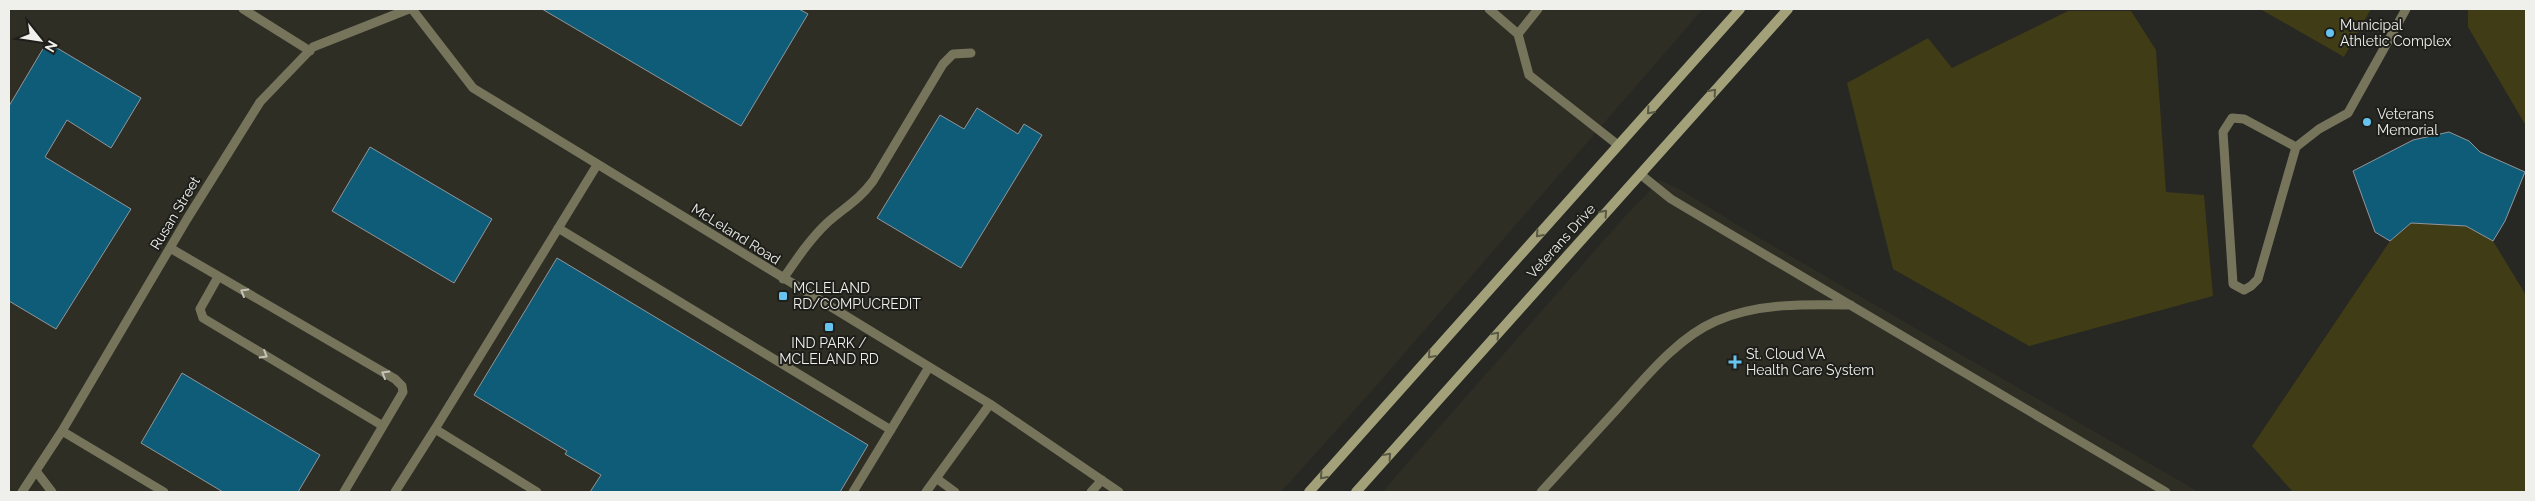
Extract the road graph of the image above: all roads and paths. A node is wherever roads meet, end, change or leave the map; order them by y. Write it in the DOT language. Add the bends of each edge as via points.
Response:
graph roads {
  1 [pos="243,9"];
  2 [pos="410,9"];
  3 [pos="1489,9"];
  4 [pos="1538,9"];
  5 [pos="1740,9"];
  6 [pos="1788,9"];
  7 [pos="2406,9"];
  8 [pos="1518,34"];
  9 [pos="310,50"];
  10 [pos="971,54"];
  11 [pos="1618,145"];
  12 [pos="2296,147"];
  13 [pos="597,164"];
  14 [pos="1640,174"];
  15 [pos="558,228"];
  16 [pos="170,248"];
  17 [pos="218,276"];
  18 [pos="783,279"];
  19 [pos="1851,305"];
  20 [pos="929,367"];
  21 [pos="990,404"];
  22 [pos="384,426"];
  23 [pos="435,429"];
  24 [pos="891,430"];
  25 [pos="62,431"];
  26 [pos="36,471"];
  27 [pos="936,478"];
  28 [pos="1102,480"];
  29 [pos="22,492"];
  30 [pos="52,492"];
  31 [pos="164,492"];
  32 [pos="344,492"];
  33 [pos="395,492"];
  34 [pos="538,492"];
  35 [pos="853,492"];
  36 [pos="926,492"];
  37 [pos="955,492"];
  38 [pos="1091,492"];
  39 [pos="1119,492"];
  40 [pos="1309,492"];
  41 [pos="1356,492"];
  42 [pos="1542,492"];
  43 [pos="2166,492"];
  1 -- 9 [label="lane"];
  2 -- 9 [label="lane, Rusan Street"];
  2 -- 13 [label="lane, McLeland Road" via="473,88"];
  3 -- 8 [label="lane"];
  4 -- 8 [label="lane"];
  5 -- 11 [label="main road, Veterans Drive, one-way"];
  14 -- 6 [label="main road, Veterans Drive, one-way"];
  7 -- 12 [label="lane" via="2348,113"];
  8 -- 11 [label="lane" via="1528,75"];
  9 -- 16 [label="lane, Rusan Street" via="260,102"];
  10 -- 18 [label="lane" via="953,54 943,64 874,181 861,198 827,224"];
  11 -- 40 [label="main road, Veterans Drive, one-way"];
  12 -- 12 [label="lane" via="2258,279 2244,290 2233,284 2223,132 2232,118 2244,119"];
  13 -- 15 [label="lane"];
  13 -- 18 [label="lane, McLeland Road"];
  14 -- 19 [label="lane" via="1671,199"];
  41 -- 14 [label="main road, Veterans Drive, one-way"];
  15 -- 23 [label="lane"];
  15 -- 24 [label="lane"];
  16 -- 17 [label="lane"];
  16 -- 25 [label="lane, Rusan Street"];
  17 -- 22 [label="lane, one-way" via="200,309 202,318"];
  22 -- 17 [label="lane, one-way" via="403,392 402,386"];
  18 -- 20 [label="lane, McLeland Road"];
  19 -- 42 [label="lane" via="1778,306 1748,310 1715,321 1680,344 1647,375"];
  19 -- 43 [label="lane"];
  20 -- 21 [label="lane, McLeland Road"];
  20 -- 24 [label="lane"];
  21 -- 27 [label="lane"];
  21 -- 28 [label="lane, McLeland Road"];
  22 -- 32 [label="lane"];
  23 -- 33 [label="lane"];
  23 -- 34 [label="lane"];
  24 -- 35 [label="lane"];
  25 -- 26 [label="lane, Rusan Street"];
  25 -- 31 [label="lane"];
  26 -- 29 [label="lane, Rusan Street"];
  26 -- 30 [label="lane"];
  27 -- 36 [label="lane"];
  27 -- 37 [label="lane"];
  28 -- 38 [label="lane"];
  28 -- 39 [label="lane, McLeland Road"];
}
